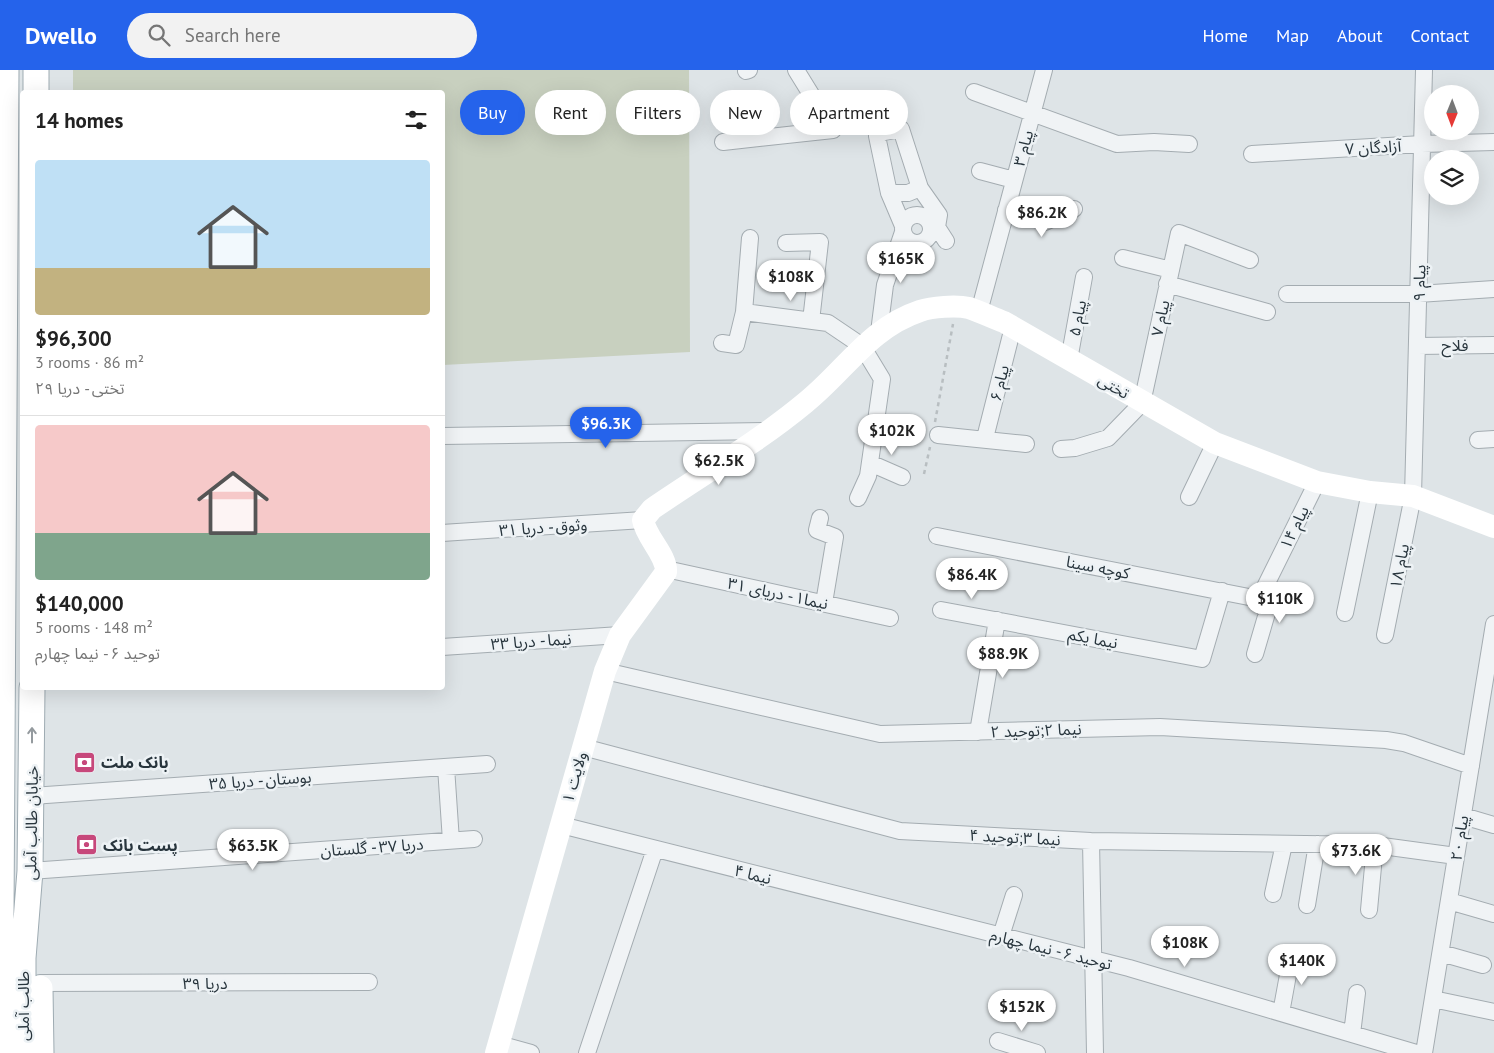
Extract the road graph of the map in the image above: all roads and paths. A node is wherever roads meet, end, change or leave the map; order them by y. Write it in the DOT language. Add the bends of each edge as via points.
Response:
graph roads {
  1 [pos="6,70"];
  2 [pos="36,70"];
  3 [pos="796,70"];
  4 [pos="1044,70"];
  5 [pos="1424,70"];
  6 [pos="36,90"];
  7 [pos="974,92"];
  8 [pos="1032,113"];
  9 [pos="3,122"];
  10 [pos="723,142"];
  11 [pos="1494,142"];
  12 [pos="1189,144"];
  13 [pos="1422,144"];
  14 [pos="908,153"];
  15 [pos="1252,154"];
  16 [pos="882,162"];
  17 [pos="980,171"];
  18 [pos="1014,180"];
  19 [pos="920,188"];
  20 [pos="3,191"];
  21 [pos="888,193"];
  22 [pos="1074,209"];
  23 [pos="1006,210"];
  24 [pos="903,229"];
  25 [pos="750,238"];
  26 [pos="786,244"];
  27 [pos="1123,258"];
  28 [pos="1250,260"];
  29 [pos="13,266"];
  30 [pos="1084,277"];
  31 [pos="1169,277"];
  32 [pos="1494,289"];
  33 [pos="1287,294"];
  34 [pos="1418,294"];
  35 [pos="956,308"];
  36 [pos="744,312"];
  37 [pos="979,312"];
  38 [pos="1266,312"];
  39 [pos="811,321"];
  40 [pos="13,325"];
  41 [pos="1013,327"];
  42 [pos="879,332"];
  43 [pos="722,343"];
  44 [pos="1494,345"];
  45 [pos="862,346"];
  46 [pos="1417,346"];
  47 [pos="1069,360"];
  48 [pos="2,389"];
  49 [pos="1142,402"];
  50 [pos="769,430"];
  51 [pos="934,433"];
  52 [pos="445,436"];
  53 [pos="985,438"];
  54 [pos="1214,443"];
  55 [pos="1026,444"];
  56 [pos="1061,449"];
  57 [pos="870,463"];
  58 [pos="924,474"];
  59 [pos="902,477"];
  60 [pos="1316,482"];
  61 [pos="1370,492"];
  62 [pos="1413,496"];
  63 [pos="1189,497"];
  64 [pos="858,498"];
  65 [pos="2,518"];
  66 [pos="820,518"];
  67 [pos="642,520"];
  68 [pos="1494,528"];
  69 [pos="445,533"];
  70 [pos="937,536"];
  71 [pos="666,569"];
  72 [pos="1222,591"];
  73 [pos="1259,598"];
  74 [pos="824,603"];
  75 [pos="941,610"];
  76 [pos="1345,613"];
  77 [pos="890,618"];
  78 [pos="997,620"];
  79 [pos="1494,625"];
  80 [pos="620,635"];
  81 [pos="1386,635"];
  82 [pos="445,647"];
  83 [pos="1255,654"];
  84 [pos="605,671"];
  85 [pos="32,690"];
  86 [pos="1487,709"];
  87 [pos="1,714"];
  88 [pos="978,732"];
  89 [pos="583,747"];
  90 [pos="487,764"];
  91 [pos="1471,766"];
  92 [pos="446,767"];
  93 [pos="32,796"];
  94 [pos="1463,816"];
  95 [pos="561,825"];
  96 [pos="1494,825"];
  97 [pos="474,839"];
  98 [pos="451,841"];
  99 [pos="1091,841"];
  100 [pos="1284,844"];
  101 [pos="1318,844"];
  102 [pos="1375,845"];
  103 [pos="655,849"];
  104 [pos="1,851"];
  105 [pos="1456,856"];
  106 [pos="30,871"];
  107 [pos="1273,894"];
  108 [pos="1014,895"];
  109 [pos="1449,901"];
  110 [pos="1307,905"];
  111 [pos="1369,910"];
  112 [pos="27,912"];
  113 [pos="1494,914"];
  114 [pos="1,916"];
  115 [pos="944,922"];
  116 [pos="1001,936"];
  117 [pos="1292,953"];
  118 [pos="1440,953"];
  119 [pos="1093,959"];
  120 [pos="13,962"];
  121 [pos="1483,965"];
  122 [pos="369,982"];
  123 [pos="40,983"];
  124 [pos="1356,993"];
  125 [pos="1433,999"];
  126 [pos="1494,1012"];
  127 [pos="1281,1013"];
  128 [pos="1352,1034"];
  129 [pos="998,1041"];
  130 [pos="498,1048"];
  131 [pos="4,1053"];
  132 [pos="23,1053"];
  133 [pos="41,1053"];
  134 [pos="531,1053"];
  135 [pos="587,1053"];
  136 [pos="1037,1053"];
  137 [pos="1095,1053"];
  138 [pos="1416,1053"];
  139 [pos="1424,1053"];
  1 -- 9 [label="main road, خیابان طالب آملی"];
  2 -- 6 [label="main road"];
  3 -- 10 [label="street" via="833,130"];
  4 -- 8 [label="street, پيام ۳"];
  5 -- 13 [label="street, پیام ۹"];
  7 -- 8 [label="street"];
  8 -- 12 [label="street" via="1117,144"];
  8 -- 18 [label="street, پيام ۳"];
  9 -- 20 [label="main road, خیابان طالب آملی"];
  11 -- 13 [label="street, آزادگان ۷"];
  13 -- 15 [label="street, آزادگان ۷"];
  13 -- 34 [label="street, پیام ۹"];
  14 -- 16 [label="street" via="894,154"];
  14 -- 16 [label="street" via="901,129 884,132 877,136"];
  14 -- 19 [label="street"];
  16 -- 21 [label="street"];
  17 -- 18 [label="street"];
  18 -- 23 [label="street, پيام ۳"];
  19 -- 21 [label="street" via="908,193"];
  19 -- 24 [label="street" via="939,215 938,232 927,218 916,214 906,219"];
  20 -- 29 [label="main road, خیابان طالب آملی"];
  21 -- 24 [label="street"];
  22 -- 23 [label="street" via="1045,222"];
  23 -- 37 [label="street, پيام ۳"];
  24 -- 42 [label="street" via="885,285"];
  25 -- 36 [label="street"];
  26 -- 39 [label="street" via="820,242"];
  27 -- 31 [label="street"];
  28 -- 31 [label="street, پیام ۷" via="1179,233"];
  29 -- 40 [label="main road, خیابان طالب آملی"];
  30 -- 47 [label="street, پیام ۵"];
  31 -- 38 [label="street"];
  31 -- 49 [label="street, پیام ۷"];
  32 -- 34 [label="street"];
  33 -- 34 [label="street"];
  34 -- 46 [label="street, پیام ۹"];
  35 -- 37 [label="street, تختی"];
  35 -- 42 [label="street, تختی" via="922,310"];
  35 -- 51 [label="path"];
  36 -- 39 [label="street"];
  36 -- 43 [label="street" via="736,345"];
  37 -- 41 [label="street, تختی"];
  39 -- 45 [label="street" via="828,323"];
  40 -- 48 [label="main road, خیابان طالب آملی"];
  41 -- 47 [label="street, تختی"];
  41 -- 53 [label="street, پیام ۶"];
  42 -- 45 [label="street, تختی"];
  44 -- 46 [label="street, فلاح"];
  45 -- 50 [label="street, تختی" via="819,391"];
  45 -- 57 [label="street" via="882,379"];
  46 -- 62 [label="street, پیام ۹"];
  47 -- 49 [label="street, تختی"];
  48 -- 65 [label="main road, خیابان طالب آملی"];
  49 -- 54 [label="street, تختی"];
  49 -- 56 [label="street" via="1108,438"];
  50 -- 52 [label="street"];
  50 -- 67 [label="street, تختی" via="652,508"];
  51 -- 53 [label="street"];
  51 -- 58 [label="path"];
  53 -- 55 [label="street"];
  54 -- 60 [label="street, تختی"];
  54 -- 63 [label="street"];
  57 -- 59 [label="street"];
  57 -- 64 [label="street"];
  60 -- 61 [label="street, تختی"];
  60 -- 73 [label="street, پیام ۱۴"];
  61 -- 62 [label="street, تختی"];
  61 -- 76 [label="street"];
  62 -- 68 [label="street, تختی"];
  62 -- 81 [label="street, پیام ۱۸"];
  65 -- 87 [label="main road, خیابان طالب آملی"];
  66 -- 74 [label="street" via="817,530 835,537"];
  67 -- 69 [label="street, وثوق - دریا ۳۱"];
  67 -- 71 [label="street"];
  70 -- 72 [label="street, کوچه سینا"];
  71 -- 74 [label="street, نیما۱ - دریای ۳۱"];
  71 -- 80 [label="street, ولایت ۱" via="665,575"];
  72 -- 73 [label="street, کوچه سینا"];
  72 -- 78 [label="street, نیما یکم" via="1202,659"];
  73 -- 83 [label="street" via="1267,613"];
  74 -- 77 [label="street, نیما۱ - دریای ۳۱"];
  75 -- 78 [label="street"];
  78 -- 88 [label="street"];
  79 -- 86 [label="street, پیام ۲۰"];
  80 -- 82 [label="street, نیما - دریا ۳۳"];
  80 -- 84 [label="street, ولایت ۱"];
  84 -- 88 [label="street, نیما ۲;توحید ۲" via="880,734"];
  84 -- 89 [label="street, ولایت ۱"];
  93 -- 85 [label="main road, خیابان طالب آملی, one-way"];
  86 -- 91 [label="street, پیام ۲۰"];
  87 -- 104 [label="main road, خیابان طالب آملی"];
  88 -- 91 [label="street, نیما ۲;توحید ۲" via="1160,727 1386,740"];
  89 -- 95 [label="street, ولایت ۱"];
  89 -- 99 [label="street, نیما ۳;توحید ۴" via="900,831"];
  90 -- 92 [label="street, بوستان - دریا ۳۵"];
  91 -- 94 [label="street, پیام ۲۰"];
  92 -- 93 [label="street, بوستان - دریا ۳۵"];
  92 -- 98 [label="street"];
  93 -- 106 [label="main road, خیابان طالب آملی"];
  94 -- 96 [label="street"];
  94 -- 105 [label="street, پیام ۲۰"];
  95 -- 103 [label="street, نیما ۴"];
  95 -- 130 [label="street, ولایت ۱"];
  97 -- 98 [label="street, دریا ۳۷ - گلستان"];
  98 -- 106 [label="street, دریا ۳۷ - گلستان"];
  99 -- 100 [label="street, نیما ۳;توحید ۴"];
  99 -- 119 [label="street"];
  100 -- 101 [label="street, نیما ۳;توحید ۴"];
  100 -- 107 [label="street"];
  101 -- 102 [label="street, نیما ۳;توحید ۴"];
  101 -- 110 [label="street"];
  102 -- 105 [label="street, نیما ۳;توحید ۴"];
  102 -- 111 [label="street"];
  103 -- 115 [label="street, نیما ۴"];
  103 -- 135 [label="street"];
  104 -- 114 [label="main road, خیابان طالب آملی"];
  105 -- 109 [label="street, پیام ۲۰"];
  106 -- 112 [label="main road, خیابان طالب آملی"];
  108 -- 116 [label="street"];
  109 -- 113 [label="street"];
  109 -- 118 [label="street, پیام ۲۰"];
  112 -- 120 [label="main road, خیابان طالب آملی"];
  112 -- 123 [label="main road"];
  114 -- 120 [label="main road, خیابان طالب آملی"];
  115 -- 116 [label="street, توحید ۶ - نیما چهارم"];
  116 -- 119 [label="street, توحید ۶ - نیما چهارم"];
  117 -- 127 [label="street"];
  118 -- 121 [label="street"];
  118 -- 125 [label="street, پیام ۲۰"];
  119 -- 127 [label="street, توحید ۶ - نیما چهارم"];
  119 -- 137 [label="street"];
  120 -- 131 [label="main road, طالب آملی"];
  120 -- 132 [label="main road, طالب آملی"];
  122 -- 123 [label="street, دریا ۳۹"];
  123 -- 133 [label="main road"];
  124 -- 128 [label="street"];
  125 -- 126 [label="street"];
  125 -- 139 [label="street, پیام ۲۰"];
  127 -- 128 [label="street, توحید ۶ - نیما چهارم"];
  128 -- 138 [label="street, توحید ۶ - نیما چهارم"];
  129 -- 136 [label="street"];
  130 -- 134 [label="street"];
}
